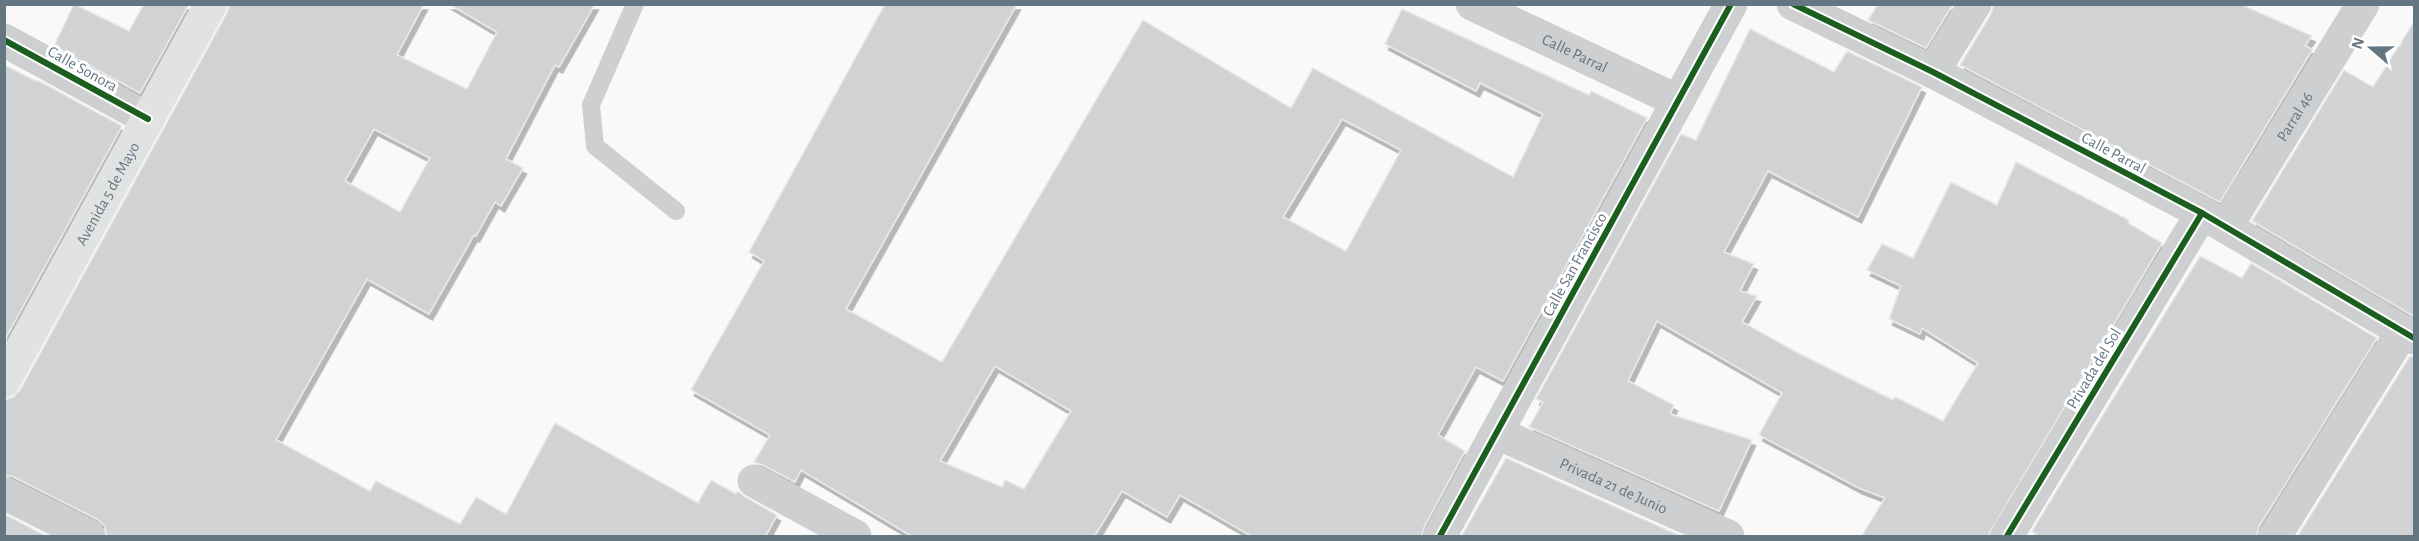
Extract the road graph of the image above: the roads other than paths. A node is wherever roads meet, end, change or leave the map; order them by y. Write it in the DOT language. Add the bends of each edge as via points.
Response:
graph roads {
  1 [pos="211,4"];
  2 [pos="635,4"];
  3 [pos="1731,4"];
  4 [pos="1793,4"];
  5 [pos="1975,4"];
  6 [pos="2363,4"];
  7 [pos="1488,8"];
  8 [pos="4,40"];
  9 [pos="1933,72"];
  10 [pos="1678,101"];
  11 [pos="148,119"];
  12 [pos="676,211"];
  13 [pos="2214,220"];
  14 [pos="2409,335"];
  15 [pos="4,381"];
  16 [pos="1497,433"];
  17 [pos="754,481"];
  18 [pos="4,493"];
  19 [pos="89,537"];
  20 [pos="855,537"];
  21 [pos="1440,537"];
  22 [pos="1728,537"];
  23 [pos="2007,537"];
  24 [pos="2275,537"];
  1 -- 11 [label="main road, Avenida 5 de Mayo"];
  2 -- 12 [label="lane" via="591,105 595,146"];
  3 -- 10 [label="street, Calle San Francisco"];
  4 -- 9 [label="street, Calle Parral"];
  5 -- 9 [label="street"];
  6 -- 13 [label="street, Parral 46"];
  7 -- 10 [label="street, Calle Parral"];
  8 -- 11 [label="street, Calle Sonora"];
  9 -- 13 [label="street, Calle Parral"];
  10 -- 16 [label="street, Calle San Francisco"];
  11 -- 15 [label="main road, Avenida 5 de Mayo"];
  13 -- 14 [label="street, Calle Parral"];
  13 -- 23 [label="street, Privada del Sol"];
  14 -- 24 [label="street"];
  16 -- 21 [label="street, Calle San Francisco"];
  16 -- 22 [label="street, Privada 21 de Junio"];
  17 -- 20 [label="street"];
  18 -- 19 [label="street"];
}
